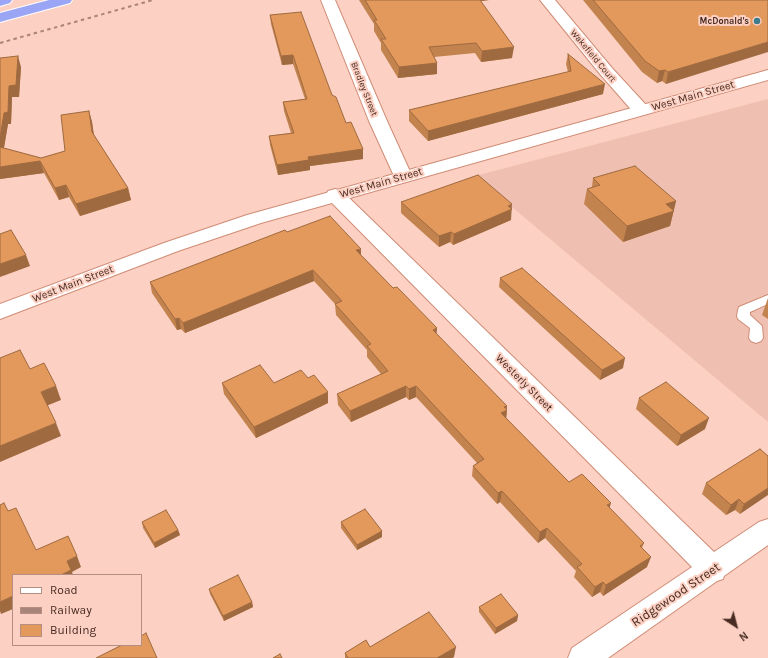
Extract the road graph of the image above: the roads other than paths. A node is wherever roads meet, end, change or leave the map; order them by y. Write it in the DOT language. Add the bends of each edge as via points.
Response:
graph roads {
  1 [pos="5,0"];
  2 [pos="65,0"];
  3 [pos="328,0"];
  4 [pos="547,0"];
  5 [pos="0,2"];
  6 [pos="0,18"];
  7 [pos="768,75"];
  8 [pos="641,110"];
  9 [pos="403,176"];
  10 [pos="335,195"];
  11 [pos="768,299"];
  12 [pos="0,312"];
  13 [pos="756,338"];
  14 [pos="768,530"];
  15 [pos="713,570"];
  16 [pos="583,658"];
  1 -- 5 [label="highway"];
  2 -- 6 [label="highway"];
  3 -- 9 [label="street, Bradley Street"];
  4 -- 8 [label="street, Wakefield Court"];
  7 -- 8 [label="street, West Main Street"];
  8 -- 9 [label="street, West Main Street"];
  9 -- 10 [label="street, West Main Street"];
  10 -- 12 [label="street, West Main Street" via="224,228"];
  10 -- 15 [label="street, Westerly Street"];
  11 -- 13 [label="lane" via="744,310 743,316 756,326"];
  14 -- 15 [label="street, Ridgewood Street"];
  15 -- 16 [label="street, Ridgewood Street"];
}
